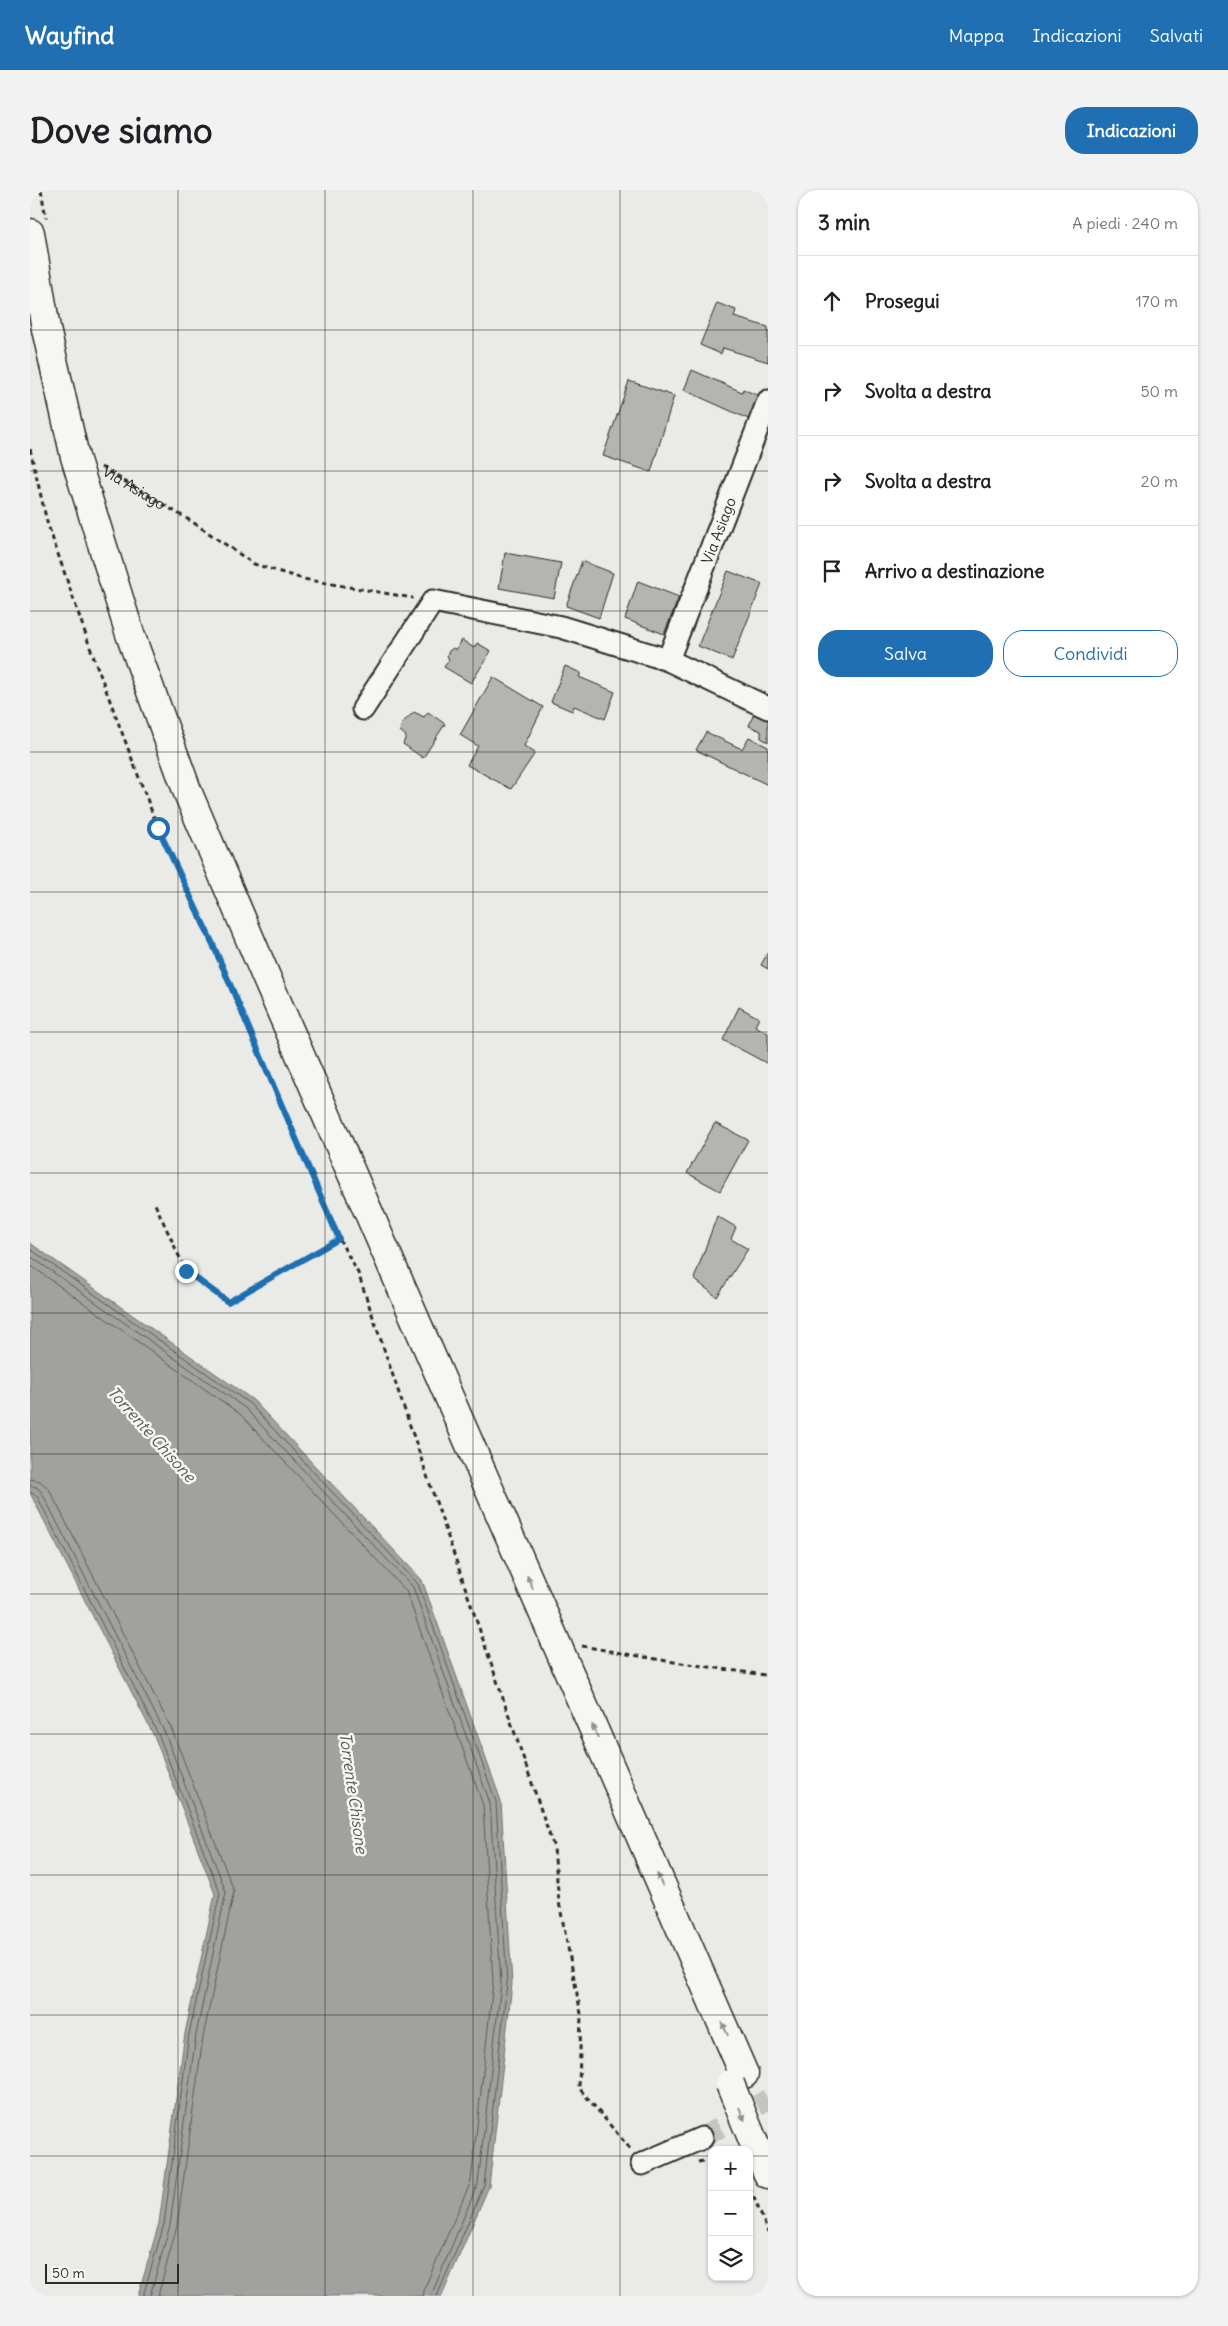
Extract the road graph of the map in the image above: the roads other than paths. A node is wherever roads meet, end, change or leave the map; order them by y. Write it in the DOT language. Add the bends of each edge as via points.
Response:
graph roads {
  1 [pos="38,226"];
  2 [pos="30,338"];
  3 [pos="768,401"];
  4 [pos="668,660"];
  5 [pos="768,708"];
  6 [pos="363,709"];
  7 [pos="737,2079"];
  8 [pos="761,2136"];
  9 [pos="702,2138"];
  10 [pos="642,2164"];
  11 [pos="768,2174"];
  7 -- 1 [label="highway, one-way" via="188,793 130,634 75,457 46,329"];
  2 -- 7 [label="highway" via="64,483 115,644 174,806"];
  3 -- 4 [label="street, Via Asiago"];
  4 -- 5 [label="street"];
  4 -- 6 [label="street" via="561,627 433,601"];
  7 -- 8 [label="highway, bridge"];
  8 -- 11 [label="highway"];
  9 -- 10 [label="street"];
}
